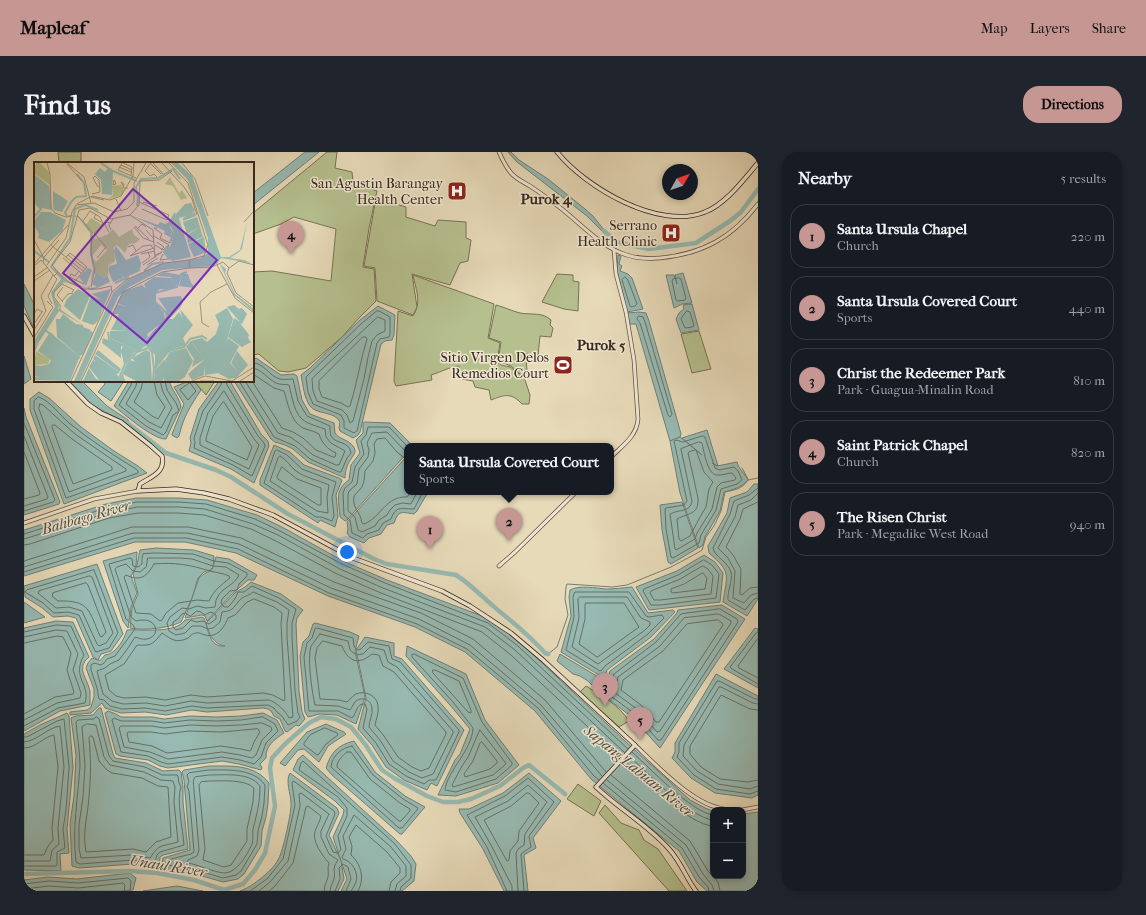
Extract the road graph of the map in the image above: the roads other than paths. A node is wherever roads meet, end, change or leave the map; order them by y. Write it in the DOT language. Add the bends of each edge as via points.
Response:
graph roads {
  1 [pos="499,152"];
  2 [pos="557,152"];
  3 [pos="758,162"];
  4 [pos="758,204"];
  5 [pos="614,250"];
  6 [pos="24,316"];
  7 [pos="34,334"];
  8 [pos="67,382"];
  9 [pos="614,453"];
  10 [pos="138,491"];
  11 [pos="573,495"];
  12 [pos="24,523"];
  13 [pos="500,566"];
  14 [pos="634,746"];
  15 [pos="715,807"];
  16 [pos="758,807"];
  17 [pos="746,809"];
  18 [pos="696,891"];
  1 -- 5 [label="street" via="508,169 516,177"];
  2 -- 3 [label="main road" via="590,181 621,202 661,214 678,216 700,214 714,207 736,188"];
  4 -- 5 [label="street" via="743,222 723,239 694,252 651,259 630,256"];
  5 -- 9 [label="street" via="616,274 626,312 634,360 638,419 632,436"];
  6 -- 7 [label="main road"];
  8 -- 10 [label="main road" via="88,404 121,422 162,456 159,471 140,484"];
  10 -- 12 [label="street" via="94,499"];
  10 -- 14 [label="main road" via="176,490 229,499 273,515 353,558 442,591 511,633"];
  11 -- 13 [label="street"];
  14 -- 15 [label="street" via="697,799"];
  14 -- 18 [label="main road" via="596,787 670,850"];
  16 -- 17 [label="street"];
}
